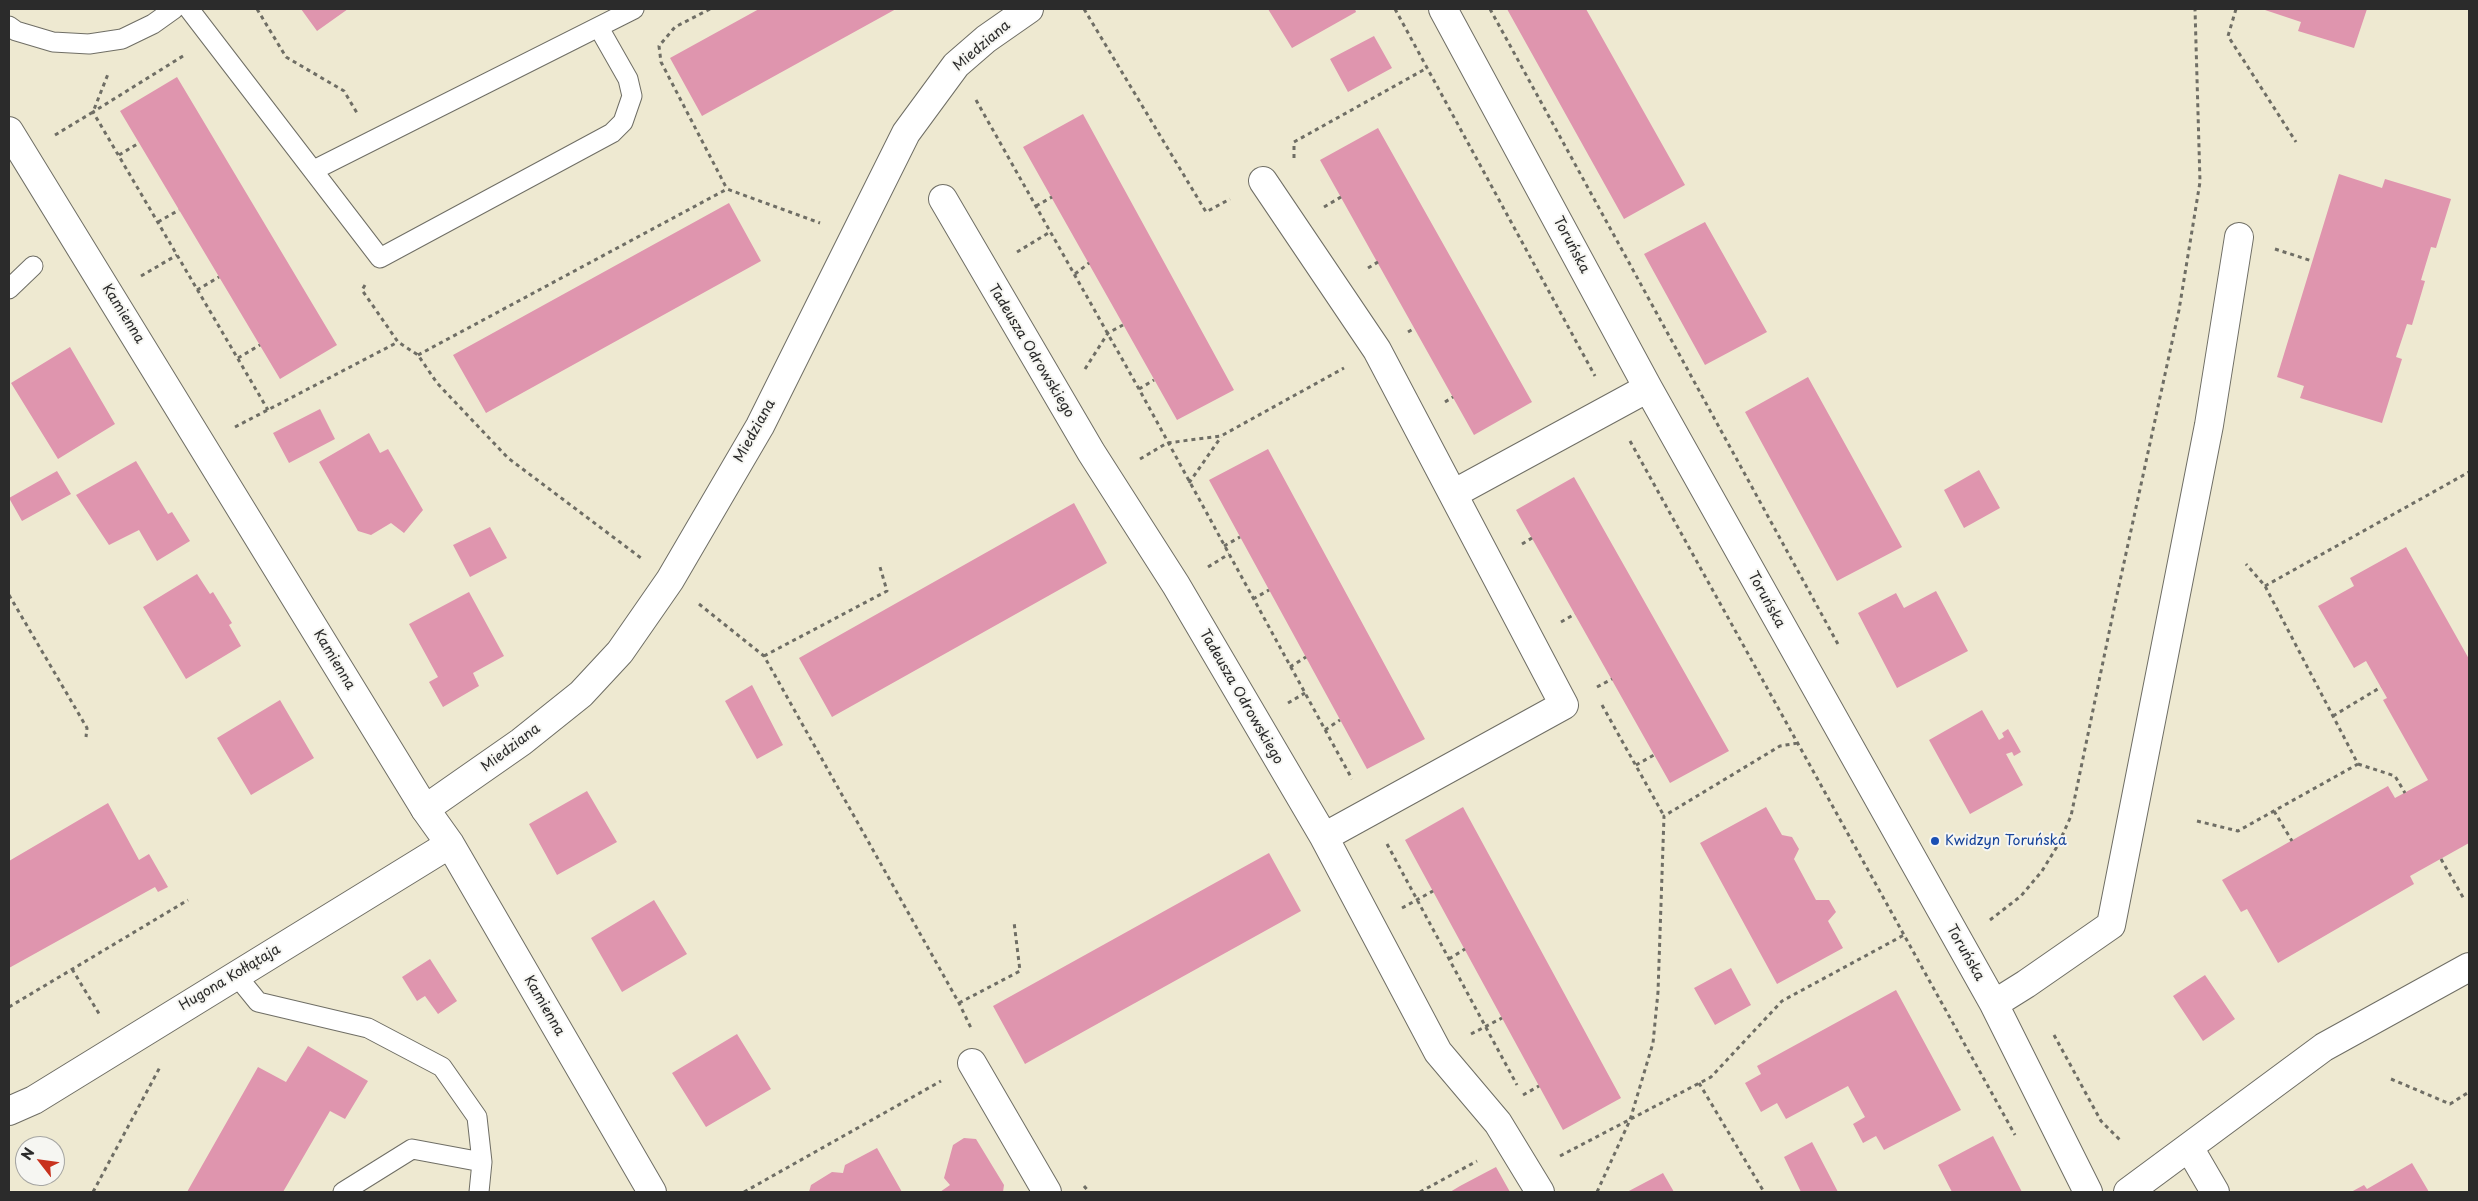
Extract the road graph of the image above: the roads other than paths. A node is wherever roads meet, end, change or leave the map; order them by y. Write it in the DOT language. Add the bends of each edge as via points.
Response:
graph roads {
  1 [pos="174,9"];
  2 [pos="189,9"];
  3 [pos="634,9"];
  4 [pos="1029,9"];
  5 [pos="1443,9"];
  6 [pos="9,26"];
  7 [pos="598,28"];
  8 [pos="9,131"];
  9 [pos="314,170"];
  10 [pos="1263,181"];
  11 [pos="943,199"];
  12 [pos="2240,237"];
  13 [pos="32,266"];
  14 [pos="9,289"];
  15 [pos="1648,388"];
  16 [pos="1453,494"];
  17 [pos="425,809"];
  18 [pos="1324,837"];
  19 [pos="450,844"];
  20 [pos="2469,967"];
  21 [pos="236,975"];
  22 [pos="1994,1004"];
  23 [pos="972,1063"];
  24 [pos="9,1111"];
  25 [pos="2190,1149"];
  26 [pos="482,1162"];
  27 [pos="343,1192"];
  28 [pos="479,1192"];
  29 [pos="652,1192"];
  30 [pos="1047,1192"];
  31 [pos="1540,1192"];
  32 [pos="2088,1192"];
  33 [pos="2128,1192"];
  34 [pos="2214,1192"];
  1 -- 6 [label="lane" via="122,39 89,44 54,42"];
  2 -- 9 [label="lane"];
  3 -- 7 [label="lane"];
  4 -- 17 [label="street, Miedziana" via="956,64 906,133 760,426 670,580 620,652 581,694 521,742"];
  5 -- 15 [label="street, Toruńska"];
  7 -- 9 [label="lane"];
  7 -- 9 [label="lane" via="628,79 632,96 623,122 612,133 380,258"];
  8 -- 17 [label="street, Kamienna"];
  10 -- 16 [label="street" via="1377,350"];
  11 -- 18 [label="street, Tadeusza Odrowskiego" via="1055,393 1176,586"];
  12 -- 22 [label="street" via="2209,425 2111,925"];
  13 -- 14 [label="lane"];
  15 -- 16 [label="street"];
  15 -- 22 [label="street, Toruńska"];
  16 -- 18 [label="street" via="1564,705"];
  17 -- 19 [label="street, Kamienna"];
  18 -- 31 [label="street, Tadeusza Odrowskiego" via="1438,1052 1498,1123"];
  19 -- 21 [label="street, Hugona Kołłątaja"];
  19 -- 29 [label="street, Kamienna"];
  20 -- 25 [label="street" via="2324,1047"];
  21 -- 24 [label="street, Hugona Kołłątaja" via="34,1100"];
  21 -- 26 [label="lane" via="258,1002 368,1028 442,1067 477,1117"];
  22 -- 32 [label="street, Toruńska"];
  23 -- 30 [label="street"];
  25 -- 33 [label="street"];
  25 -- 34 [label="street"];
  26 -- 27 [label="lane" via="412,1149"];
  26 -- 28 [label="lane"];
}
